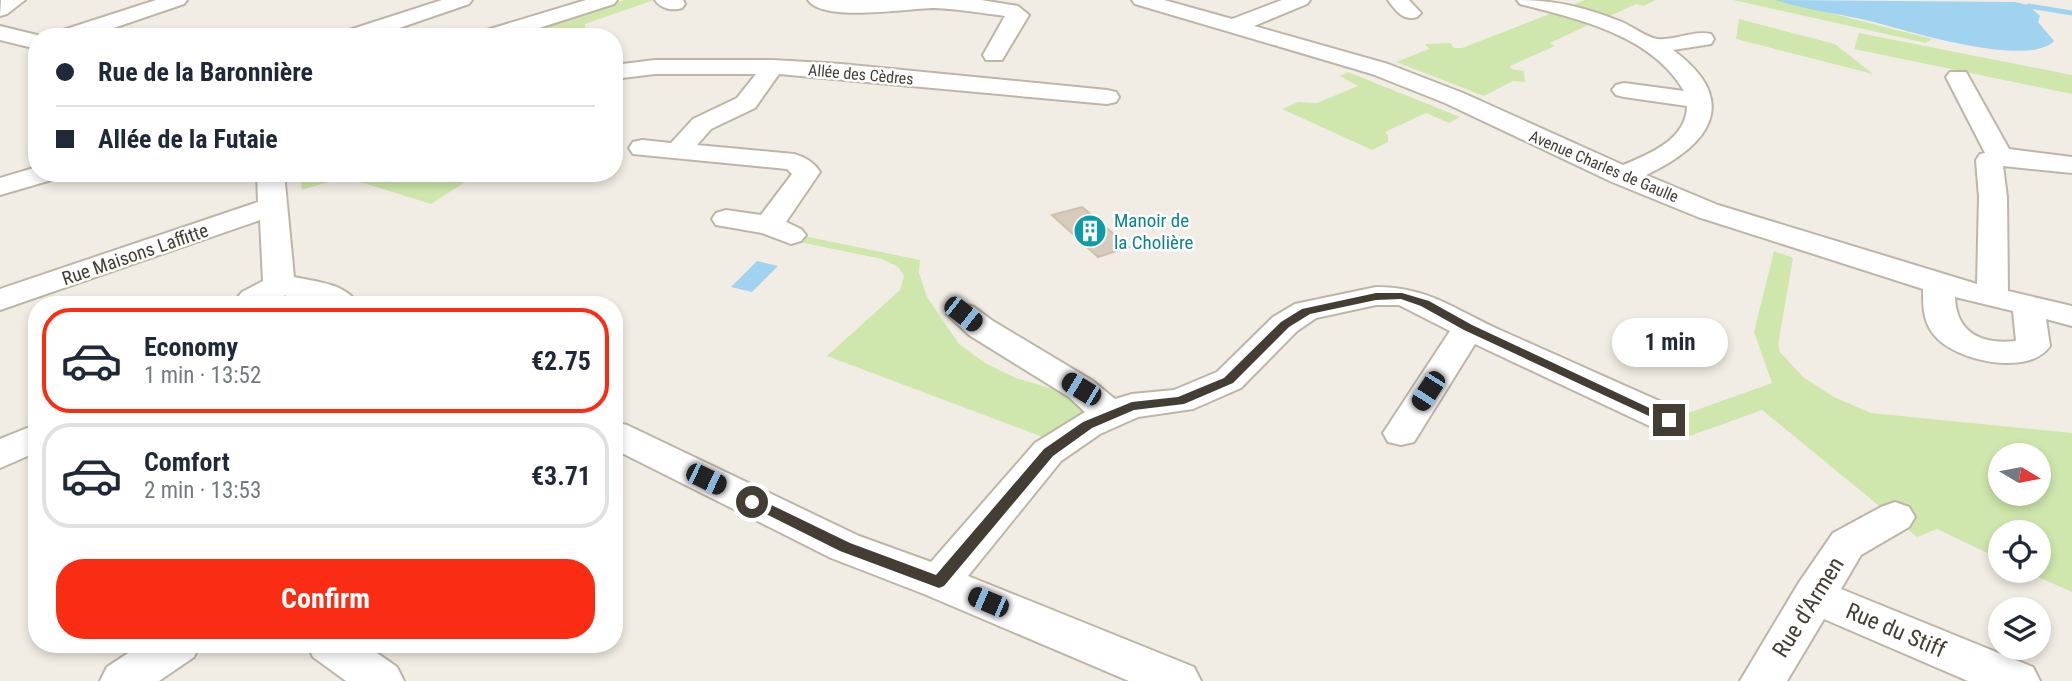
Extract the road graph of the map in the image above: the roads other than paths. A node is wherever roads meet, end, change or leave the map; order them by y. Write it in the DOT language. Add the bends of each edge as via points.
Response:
graph roads {
  1 [pos="15,0"];
  2 [pos="177,0"];
  3 [pos="462,0"];
  4 [pos="607,0"];
  5 [pos="818,0"];
  6 [pos="1142,0"];
  7 [pos="1300,0"];
  8 [pos="1527,0"];
  9 [pos="961,2"];
  10 [pos="571,5"];
  11 [pos="0,10"];
  12 [pos="1232,27"];
  13 [pos="92,28"];
  14 [pos="378,28"];
  15 [pos="511,28"];
  16 [pos="0,33"];
  17 [pos="1703,39"];
  18 [pos="28,40"];
  19 [pos="1651,46"];
  20 [pos="994,55"];
  21 [pos="773,67"];
  22 [pos="623,71"];
  23 [pos="1958,77"];
  24 [pos="1624,90"];
  25 [pos="1107,97"];
  26 [pos="1699,100"];
  27 [pos="642,148"];
  28 [pos="678,151"];
  29 [pos="2000,157"];
  30 [pos="2072,165"];
  31 [pos="28,169"];
  32 [pos="1622,176"];
  33 [pos="0,177"];
  34 [pos="28,178"];
  35 [pos="270,182"];
  36 [pos="0,187"];
  37 [pos="271,207"];
  38 [pos="726,219"];
  39 [pos="1939,284"];
  40 [pos="293,293"];
  41 [pos="258,296"];
  42 [pos="332,296"];
  43 [pos="1992,297"];
  44 [pos="0,300"];
  45 [pos="2028,306"];
  46 [pos="963,314"];
  47 [pos="2072,316"];
  48 [pos="1468,328"];
  49 [pos="1111,415"];
  50 [pos="1669,420"];
  51 [pos="1401,433"];
  52 [pos="623,438"];
  53 [pos="28,441"];
  54 [pos="0,455"];
  55 [pos="1895,517"];
  56 [pos="939,582"];
  57 [pos="1813,596"];
  58 [pos="165,653"];
  59 [pos="341,653"];
  60 [pos="123,681"];
  61 [pos="381,681"];
  62 [pos="1178,681"];
  63 [pos="1763,681"];
  64 [pos="2017,681"];
  1 -- 11 [label="street"];
  2 -- 13 [label="street"];
  3 -- 14 [label="street"];
  4 -- 10 [label="street"];
  5 -- 9 [label="street" via="842,5"];
  6 -- 12 [label="street, Avenue Charles de Gaulle"];
  7 -- 12 [label="street"];
  8 -- 19 [label="street" via="1603,22"];
  9 -- 20 [label="street" via="1018,15"];
  10 -- 15 [label="street"];
  12 -- 32 [label="street, Avenue Charles de Gaulle" via="1380,69"];
  16 -- 18 [label="street"];
  17 -- 19 [label="street"];
  19 -- 26 [label="street" via="1684,72"];
  21 -- 22 [label="street, Allée des Cèdres"];
  21 -- 25 [label="street, Allée des Cèdres"];
  21 -- 28 [label="street" via="746,103 702,124"];
  23 -- 29 [label="street"];
  24 -- 26 [label="street"];
  26 -- 32 [label="street" via="1695,128 1686,138"];
  27 -- 28 [label="street"];
  28 -- 38 [label="street" via="794,162 807,172 780,230"];
  29 -- 30 [label="street"];
  29 -- 43 [label="street" via="1989,160"];
  31 -- 33 [label="street"];
  32 -- 39 [label="street, Avenue Charles de Gaulle" via="1708,211"];
  34 -- 36 [label="street"];
  35 -- 37 [label="street"];
  37 -- 40 [label="street" via="280,270"];
  37 -- 44 [label="street, Rue Maisons Laffitte"];
  39 -- 43 [label="street, Avenue Charles de Gaulle"];
  39 -- 45 [label="street" via="1945,327 1984,348 2006,353 2033,346"];
  40 -- 41 [label="street" via="264,291"];
  40 -- 42 [label="street" via="317,289"];
  43 -- 45 [label="street, Avenue Charles de Gaulle"];
  45 -- 47 [label="street, Avenue Charles de Gaulle"];
  46 -- 49 [label="street" via="1081,389"];
  48 -- 49 [label="street" via="1402,296 1376,296 1306,311 1285,324 1228,380 1180,401 1132,406"];
  48 -- 50 [label="street"];
  48 -- 51 [label="street"];
  49 -- 56 [label="street" via="1087,425 1048,452"];
  52 -- 56 [label="street" via="845,547"];
  53 -- 54 [label="street"];
  55 -- 57 [label="street, Rue d'Armen" via="1847,544"];
  56 -- 62 [label="street"];
  57 -- 63 [label="street, Rue d'Armen"];
  57 -- 64 [label="street, Rue du Stiff"];
  58 -- 60 [label="street"];
  59 -- 61 [label="street"];
}
